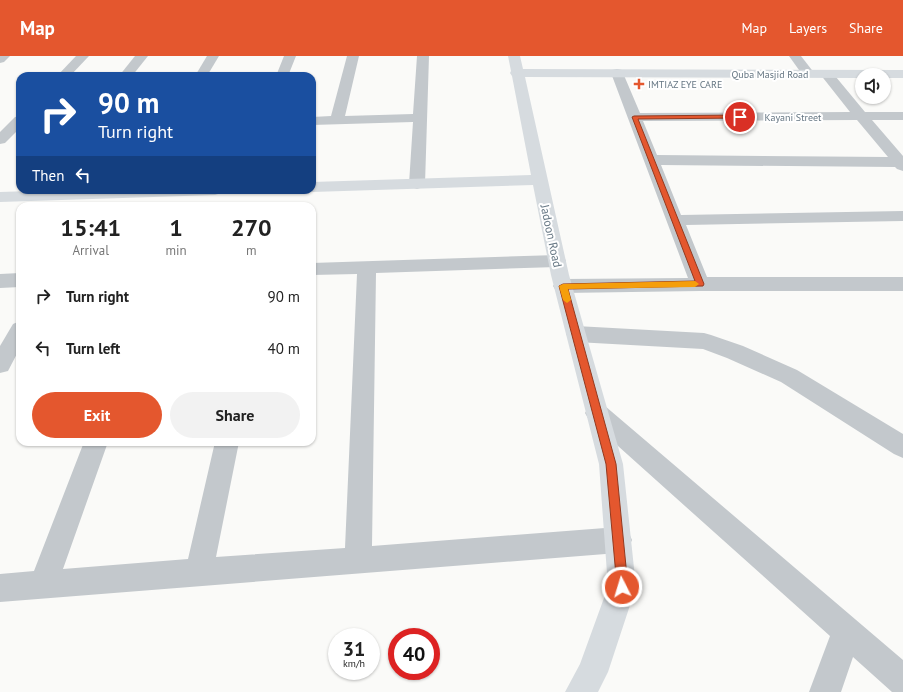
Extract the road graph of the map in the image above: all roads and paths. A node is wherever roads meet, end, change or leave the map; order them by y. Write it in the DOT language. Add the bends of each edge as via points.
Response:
graph roads {
  1 [pos="4,56"];
  2 [pos="83,56"];
  3 [pos="142,56"];
  4 [pos="213,56"];
  5 [pos="290,56"];
  6 [pos="353,56"];
  7 [pos="423,56"];
  8 [pos="795,56"];
  9 [pos="0,59"];
  10 [pos="515,64"];
  11 [pos="67,72"];
  12 [pos="128,72"];
  13 [pos="203,72"];
  14 [pos="284,72"];
  15 [pos="617,73"];
  16 [pos="810,74"];
  17 [pos="826,74"];
  18 [pos="903,74"];
  19 [pos="862,116"];
  20 [pos="903,116"];
  21 [pos="634,117"];
  22 [pos="420,118"];
  23 [pos="316,121"];
  24 [pos="336,121"];
  25 [pos="651,160"];
  26 [pos="902,163"];
  27 [pos="539,180"];
  28 [pos="417,184"];
  29 [pos="316,187"];
  30 [pos="65,194"];
  31 [pos="0,197"];
  32 [pos="903,216"];
  33 [pos="675,220"];
  34 [pos="557,261"];
  35 [pos="367,268"];
  36 [pos="316,270"];
  37 [pos="16,280"];
  38 [pos="0,281"];
  39 [pos="700,284"];
  40 [pos="903,284"];
  41 [pos="563,286"];
  42 [pos="576,334"];
  43 [pos="16,336"];
  44 [pos="0,365"];
  45 [pos="597,412"];
  46 [pos="95,446"];
  47 [pos="226,446"];
  48 [pos="903,448"];
  49 [pos="618,540"];
  50 [pos="358,560"];
  51 [pos="199,573"];
  52 [pos="43,585"];
  53 [pos="0,588"];
  54 [pos="847,632"];
  55 [pos="903,681"];
  56 [pos="581,692"];
  57 [pos="825,692"];
  1 -- 9 [label="street"];
  2 -- 11 [label="street"];
  3 -- 12 [label="street"];
  4 -- 13 [label="street"];
  5 -- 14 [label="street"];
  6 -- 24 [label="street"];
  7 -- 22 [label="street"];
  8 -- 16 [label="street"];
  10 -- 15 [label="street, Quba Masjid Road"];
  10 -- 27 [label="street, Jadoon Road"];
  15 -- 16 [label="street, Quba Masjid Road"];
  15 -- 21 [label="street"];
  16 -- 17 [label="street, Quba Masjid Road"];
  17 -- 18 [label="street, Quba Masjid Road"];
  17 -- 19 [label="street"];
  19 -- 20 [label="street, Kayani Street"];
  19 -- 21 [label="street, Kayani Street"];
  19 -- 26 [label="street"];
  21 -- 25 [label="street"];
  22 -- 24 [label="street"];
  22 -- 28 [label="street"];
  23 -- 24 [label="street"];
  25 -- 26 [label="street"];
  25 -- 33 [label="street"];
  27 -- 28 [label="street"];
  27 -- 34 [label="street, Jadoon Road"];
  28 -- 29 [label="street"];
  30 -- 31 [label="street"];
  32 -- 33 [label="street"];
  33 -- 39 [label="street"];
  34 -- 35 [label="street"];
  34 -- 41 [label="street, Jadoon Road"];
  35 -- 36 [label="street"];
  35 -- 50 [label="street"];
  37 -- 38 [label="street"];
  39 -- 40 [label="street"];
  39 -- 41 [label="street"];
  41 -- 42 [label="street, Jadoon Road"];
  42 -- 45 [label="street, Jadoon Road"];
  42 -- 48 [label="street" via="704,341 789,376"];
  43 -- 44 [label="street"];
  45 -- 49 [label="street, Jadoon Road" via="611,464"];
  45 -- 54 [label="street"];
  46 -- 52 [label="street"];
  47 -- 51 [label="street"];
  49 -- 50 [label="street"];
  49 -- 56 [label="street, Jadoon Road" via="622,587 592,672"];
  50 -- 51 [label="street"];
  51 -- 52 [label="street"];
  52 -- 53 [label="street"];
  54 -- 55 [label="street"];
  54 -- 57 [label="street"];
}
